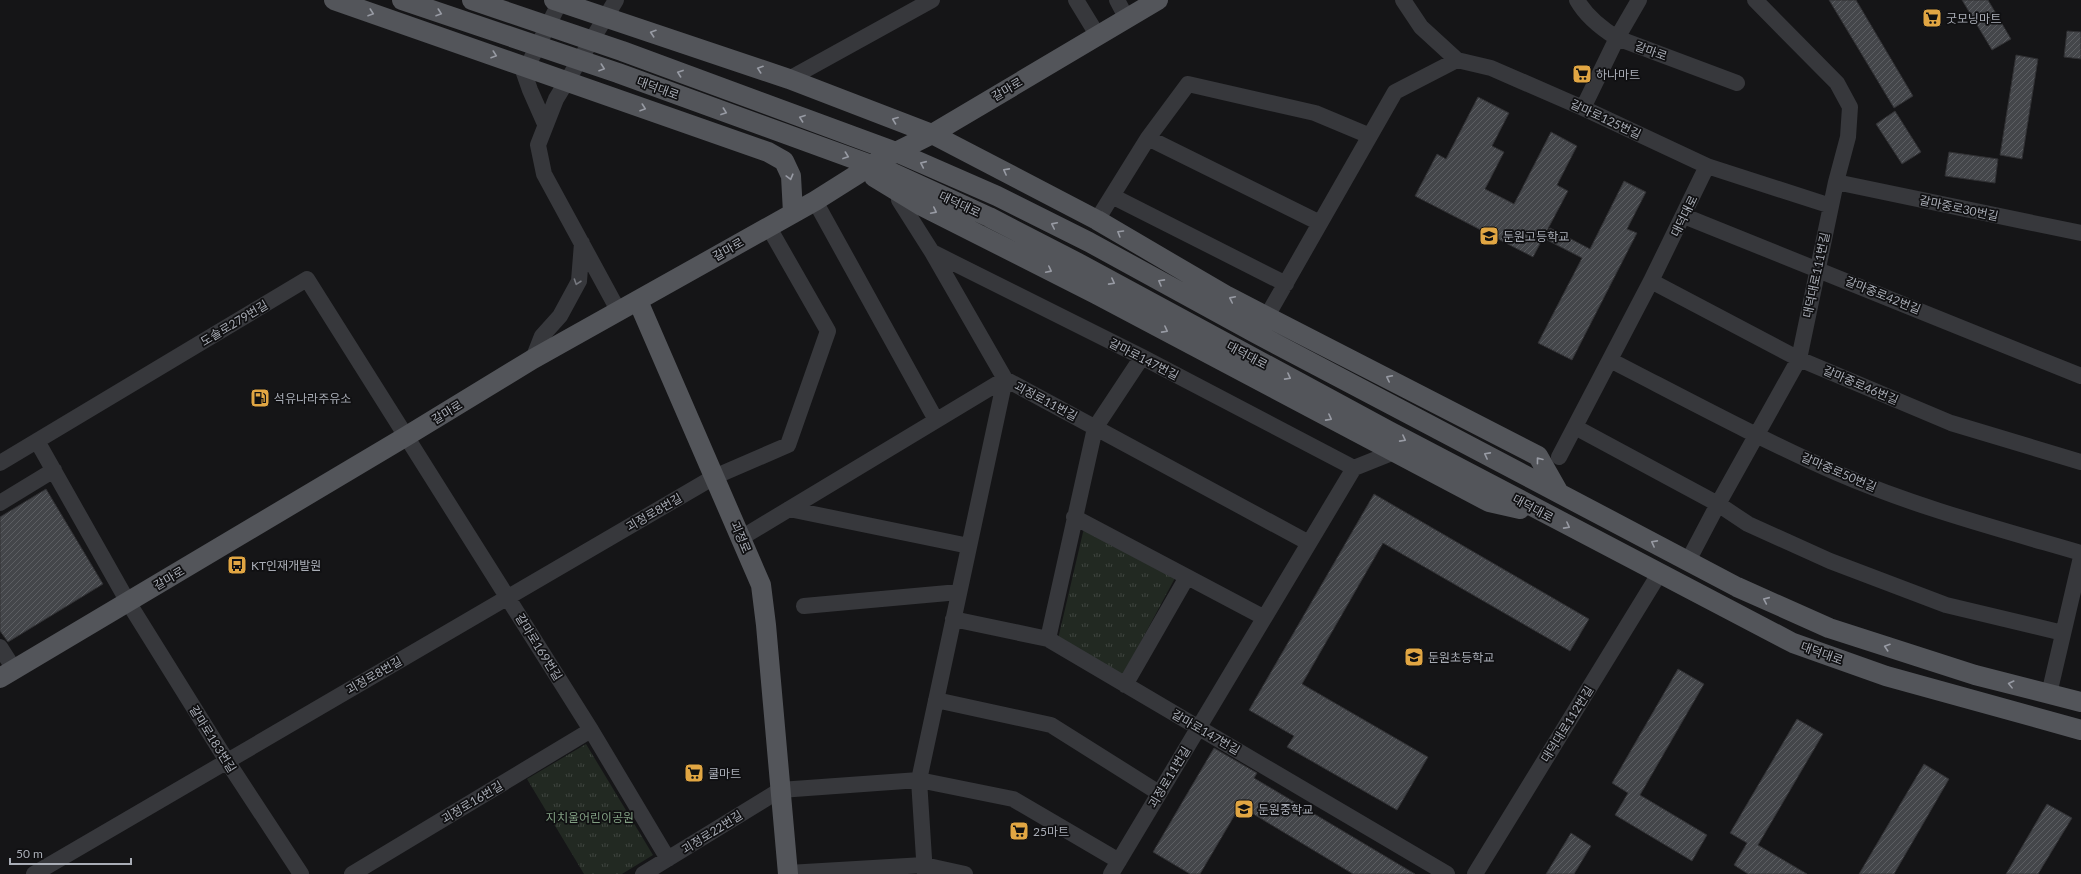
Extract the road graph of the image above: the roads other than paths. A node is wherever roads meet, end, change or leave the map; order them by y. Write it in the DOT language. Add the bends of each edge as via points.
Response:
graph roads {
  1 [pos="334,0"];
  2 [pos="402,0"];
  3 [pos="472,0"];
  4 [pos="554,0"];
  5 [pos="561,0"];
  6 [pos="616,0"];
  7 [pos="932,0"];
  8 [pos="1076,0"];
  9 [pos="1117,0"];
  10 [pos="1158,0"];
  11 [pos="1403,0"];
  12 [pos="1576,0"];
  13 [pos="1639,0"];
  14 [pos="1755,0"];
  15 [pos="1127,19"];
  16 [pos="1098,36"];
  17 [pos="1617,38"];
  18 [pos="1457,60"];
  19 [pos="789,79"];
  20 [pos="1738,83"];
  21 [pos="1584,108"];
  22 [pos="545,124"];
  23 [pos="932,134"];
  24 [pos="1370,136"];
  25 [pos="1148,138"];
  26 [pos="1707,166"];
  27 [pos="864,170"];
  28 [pos="1836,182"];
  29 [pos="1112,196"];
  30 [pos="899,200"];
  31 [pos="815,202"];
  32 [pos="1831,206"];
  33 [pos="793,213"];
  34 [pos="1684,216"];
  35 [pos="1097,220"];
  36 [pos="1320,223"];
  37 [pos="768,226"];
  38 [pos="2081,233"];
  39 [pos="582,244"];
  40 [pos="932,252"];
  41 [pos="1817,269"];
  42 [pos="1651,281"];
  43 [pos="1286,284"];
  44 [pos="638,301"];
  45 [pos="618,310"];
  46 [pos="1267,316"];
  47 [pos="1142,357"];
  48 [pos="534,359"];
  49 [pos="1799,359"];
  50 [pos="1610,360"];
  51 [pos="2081,376"];
  52 [pos="1005,379"];
  53 [pos="1376,396"];
  54 [pos="1441,405"];
  55 [pos="936,420"];
  56 [pos="1575,427"];
  57 [pos="1095,428"];
  58 [pos="1757,435"];
  59 [pos="405,437"];
  60 [pos="37,441"];
  61 [pos="1394,452"];
  62 [pos="1559,457"];
  63 [pos="2081,462"];
  64 [pos="0,463"];
  65 [pos="1354,468"];
  66 [pos="54,470"];
  67 [pos="714,477"];
  68 [pos="1559,493"];
  69 [pos="0,503"];
  70 [pos="1718,504"];
  71 [pos="789,509"];
  72 [pos="1544,514"];
  73 [pos="1074,517"];
  74 [pos="741,538"];
  75 [pos="1309,543"];
  76 [pos="969,546"];
  77 [pos="2081,553"];
  78 [pos="2081,557"];
  79 [pos="1688,562"];
  80 [pos="1659,574"];
  81 [pos="1187,576"];
  82 [pos="959,592"];
  83 [pos="508,597"];
  84 [pos="128,602"];
  85 [pos="804,606"];
  86 [pos="1263,617"];
  87 [pos="953,619"];
  88 [pos="2063,633"];
  89 [pos="1048,639"];
  90 [pos="0,647"];
  91 [pos="7,674"];
  92 [pos="1125,685"];
  93 [pos="2049,694"];
  94 [pos="936,700"];
  95 [pos="2081,702"];
  96 [pos="1198,728"];
  97 [pos="591,730"];
  98 [pos="2081,730"];
  99 [pos="227,761"];
  100 [pos="919,780"];
  101 [pos="780,790"];
  102 [pos="1159,793"];
  103 [pos="668,859"];
  104 [pos="1115,867"];
  105 [pos="925,869"];
  106 [pos="34,874"];
  107 [pos="301,874"];
  108 [pos="352,874"];
  109 [pos="643,874"];
  110 [pos="788,874"];
  111 [pos="965,874"];
  112 [pos="1447,874"];
  113 [pos="1475,874"];
  1 -- 33 [label="main road, one-way" via="768,152 784,161 791,176"];
  2 -- 72 [label="main road, 대덕대로, one-way" via="618,73 893,173 989,217"];
  53 -- 3 [label="main road, 대덕대로, one-way" via="1089,242 996,196 901,154 622,51"];
  19 -- 4 [label="main road, one-way"];
  5 -- 22 [label="street" via="524,72"];
  6 -- 22 [label="street" via="556,99"];
  7 -- 19 [label="street"];
  8 -- 16 [label="street"];
  9 -- 15 [label="street"];
  10 -- 15 [label="main road, 갈마로"];
  11 -- 18 [label="street, 갈마로125번길" via="1421,27"];
  12 -- 17 [label="street, 갈마로" via="1601,28"];
  13 -- 17 [label="street"];
  14 -- 28 [label="street, 대덕대로111번길" via="1837,83 1850,106 1848,137"];
  15 -- 16 [label="main road, 갈마로"];
  16 -- 23 [label="main road, 갈마로"];
  17 -- 20 [label="street, 갈마로"];
  17 -- 21 [label="street"];
  18 -- 21 [label="street, 갈마로125번길" via="1491,68"];
  18 -- 24 [label="street" via="1395,92"];
  23 -- 19 [label="main road, one-way"];
  21 -- 26 [label="street, 갈마로125번길"];
  22 -- 39 [label="street" via="538,145 544,174"];
  23 -- 27 [label="main road, 갈마로"];
  35 -- 23 [label="main road, one-way"];
  24 -- 25 [label="street" via="1315,113 1188,84"];
  24 -- 36 [label="street"];
  25 -- 29 [label="street"];
  25 -- 36 [label="street"];
  26 -- 32 [label="street, 갈마로125번길"];
  26 -- 34 [label="street, 대덕대로"];
  27 -- 31 [label="main road, 갈마로"];
  27 -- 61 [label="main road, one-way" via="920,205 1096,294"];
  28 -- 32 [label="street, 대덕대로111번길"];
  28 -- 38 [label="street, 갈마중로30번길"];
  29 -- 35 [label="street"];
  29 -- 43 [label="street"];
  30 -- 40 [label="street"];
  31 -- 33 [label="main road, 갈마로"];
  31 -- 55 [label="street"];
  32 -- 41 [label="street, 대덕대로111번길"];
  33 -- 37 [label="main road, 갈마로"];
  34 -- 41 [label="street, 갈마중로42번길"];
  34 -- 42 [label="street, 대덕대로"];
  46 -- 35 [label="main road, one-way" via="1225,295"];
  36 -- 43 [label="street"];
  37 -- 44 [label="main road, 갈마로"];
  37 -- 67 [label="street" via="828,331 788,445"];
  39 -- 45 [label="street"];
  39 -- 48 [label="street, one-way" via="579,281 560,316 542,336"];
  40 -- 47 [label="street, 갈마로147번길"];
  40 -- 52 [label="street"];
  41 -- 49 [label="street, 대덕대로111번길"];
  41 -- 51 [label="street, 갈마중로42번길"];
  42 -- 49 [label="street, 갈마중로46번길"];
  42 -- 50 [label="street, 대덕대로"];
  43 -- 46 [label="street"];
  44 -- 45 [label="main road, 갈마로"];
  44 -- 67 [label="main road, 괴정로"];
  45 -- 48 [label="main road, 갈마로"];
  54 -- 46 [label="main road, one-way"];
  47 -- 57 [label="street"];
  47 -- 65 [label="street, 갈마로147번길"];
  48 -- 59 [label="main road, 갈마로"];
  49 -- 58 [label="street, 대덕대로111번길"];
  49 -- 63 [label="street, 갈마중로46번길" via="1951,423"];
  50 -- 56 [label="street, 대덕대로"];
  50 -- 58 [label="street, 갈마중로50번길"];
  52 -- 55 [label="street, 괴정로11번길"];
  52 -- 57 [label="street, 괴정로11번길"];
  52 -- 76 [label="street"];
  53 -- 54 [label="main road"];
  68 -- 53 [label="main road, 대덕대로, one-way"];
  68 -- 54 [label="main road, one-way" via="1538,456"];
  55 -- 71 [label="street, 괴정로11번길"];
  56 -- 62 [label="street, 대덕대로"];
  56 -- 70 [label="street"];
  57 -- 73 [label="street"];
  57 -- 75 [label="street, 괴정로11번길"];
  58 -- 70 [label="street, 대덕대로111번길"];
  58 -- 77 [label="street, 갈마중로50번길" via="1839,474 1945,514"];
  59 -- 60 [label="street, 도솔로279번길" via="307,279"];
  59 -- 83 [label="street, 갈마로169번길"];
  59 -- 84 [label="main road, 갈마로"];
  60 -- 64 [label="street, 도솔로279번길"];
  60 -- 66 [label="street"];
  61 -- 65 [label="street"];
  61 -- 72 [label="main road" via="1489,502"];
  65 -- 75 [label="street, 괴정로11번길"];
  66 -- 69 [label="street"];
  66 -- 84 [label="street"];
  67 -- 74 [label="main road, 괴정로"];
  67 -- 83 [label="street, 괴정로8번길"];
  79 -- 68 [label="main road, 대덕대로, one-way"];
  70 -- 79 [label="street, 대덕대로111번길"];
  70 -- 88 [label="street" via="1748,524 1889,584 1946,605"];
  71 -- 74 [label="street, 괴정로11번길"];
  71 -- 76 [label="street"];
  72 -- 80 [label="main road, 대덕대로, one-way"];
  73 -- 81 [label="street"];
  73 -- 89 [label="street"];
  74 -- 101 [label="main road, 괴정로" via="761,585"];
  75 -- 86 [label="street, 괴정로11번길"];
  76 -- 82 [label="street"];
  78 -- 88 [label="street"];
  93 -- 79 [label="main road, 대덕대로, one-way" via="1976,675 1829,628"];
  80 -- 98 [label="main road, 대덕대로" via="1793,643 1886,676"];
  80 -- 113 [label="street, 대덕대로112번길"];
  81 -- 86 [label="street"];
  81 -- 92 [label="street"];
  82 -- 85 [label="street"];
  82 -- 87 [label="street"];
  83 -- 97 [label="street, 갈마로169번길"];
  83 -- 99 [label="street, 괴정로8번길"];
  84 -- 91 [label="main road, 갈마로"];
  84 -- 99 [label="street, 갈마로183번길"];
  86 -- 96 [label="street, 괴정로11번길"];
  87 -- 89 [label="street, 갈마로147번길"];
  87 -- 94 [label="street"];
  88 -- 93 [label="street"];
  89 -- 92 [label="street, 갈마로147번길"];
  90 -- 91 [label="street"];
  92 -- 96 [label="street, 갈마로147번길"];
  93 -- 95 [label="main road, 대덕대로"];
  94 -- 100 [label="street"];
  94 -- 102 [label="street" via="1051,724"];
  96 -- 102 [label="street, 괴정로11번길"];
  96 -- 112 [label="street, 갈마로147번길"];
  97 -- 103 [label="street, 갈마로169번길"];
  97 -- 108 [label="street, 괴정로16번길"];
  99 -- 106 [label="street, 괴정로8번길"];
  99 -- 107 [label="street, 갈마로183번길"];
  100 -- 101 [label="street"];
  100 -- 104 [label="street" via="1013,799"];
  100 -- 105 [label="street"];
  101 -- 103 [label="street, 괴정로22번길"];
  101 -- 110 [label="main road, 괴정로"];
  102 -- 104 [label="street, 괴정로11번길"];
  103 -- 109 [label="street, 괴정로22번길"];
  105 -- 110 [label="street, 괴정로"];
  105 -- 111 [label="street"];
}
